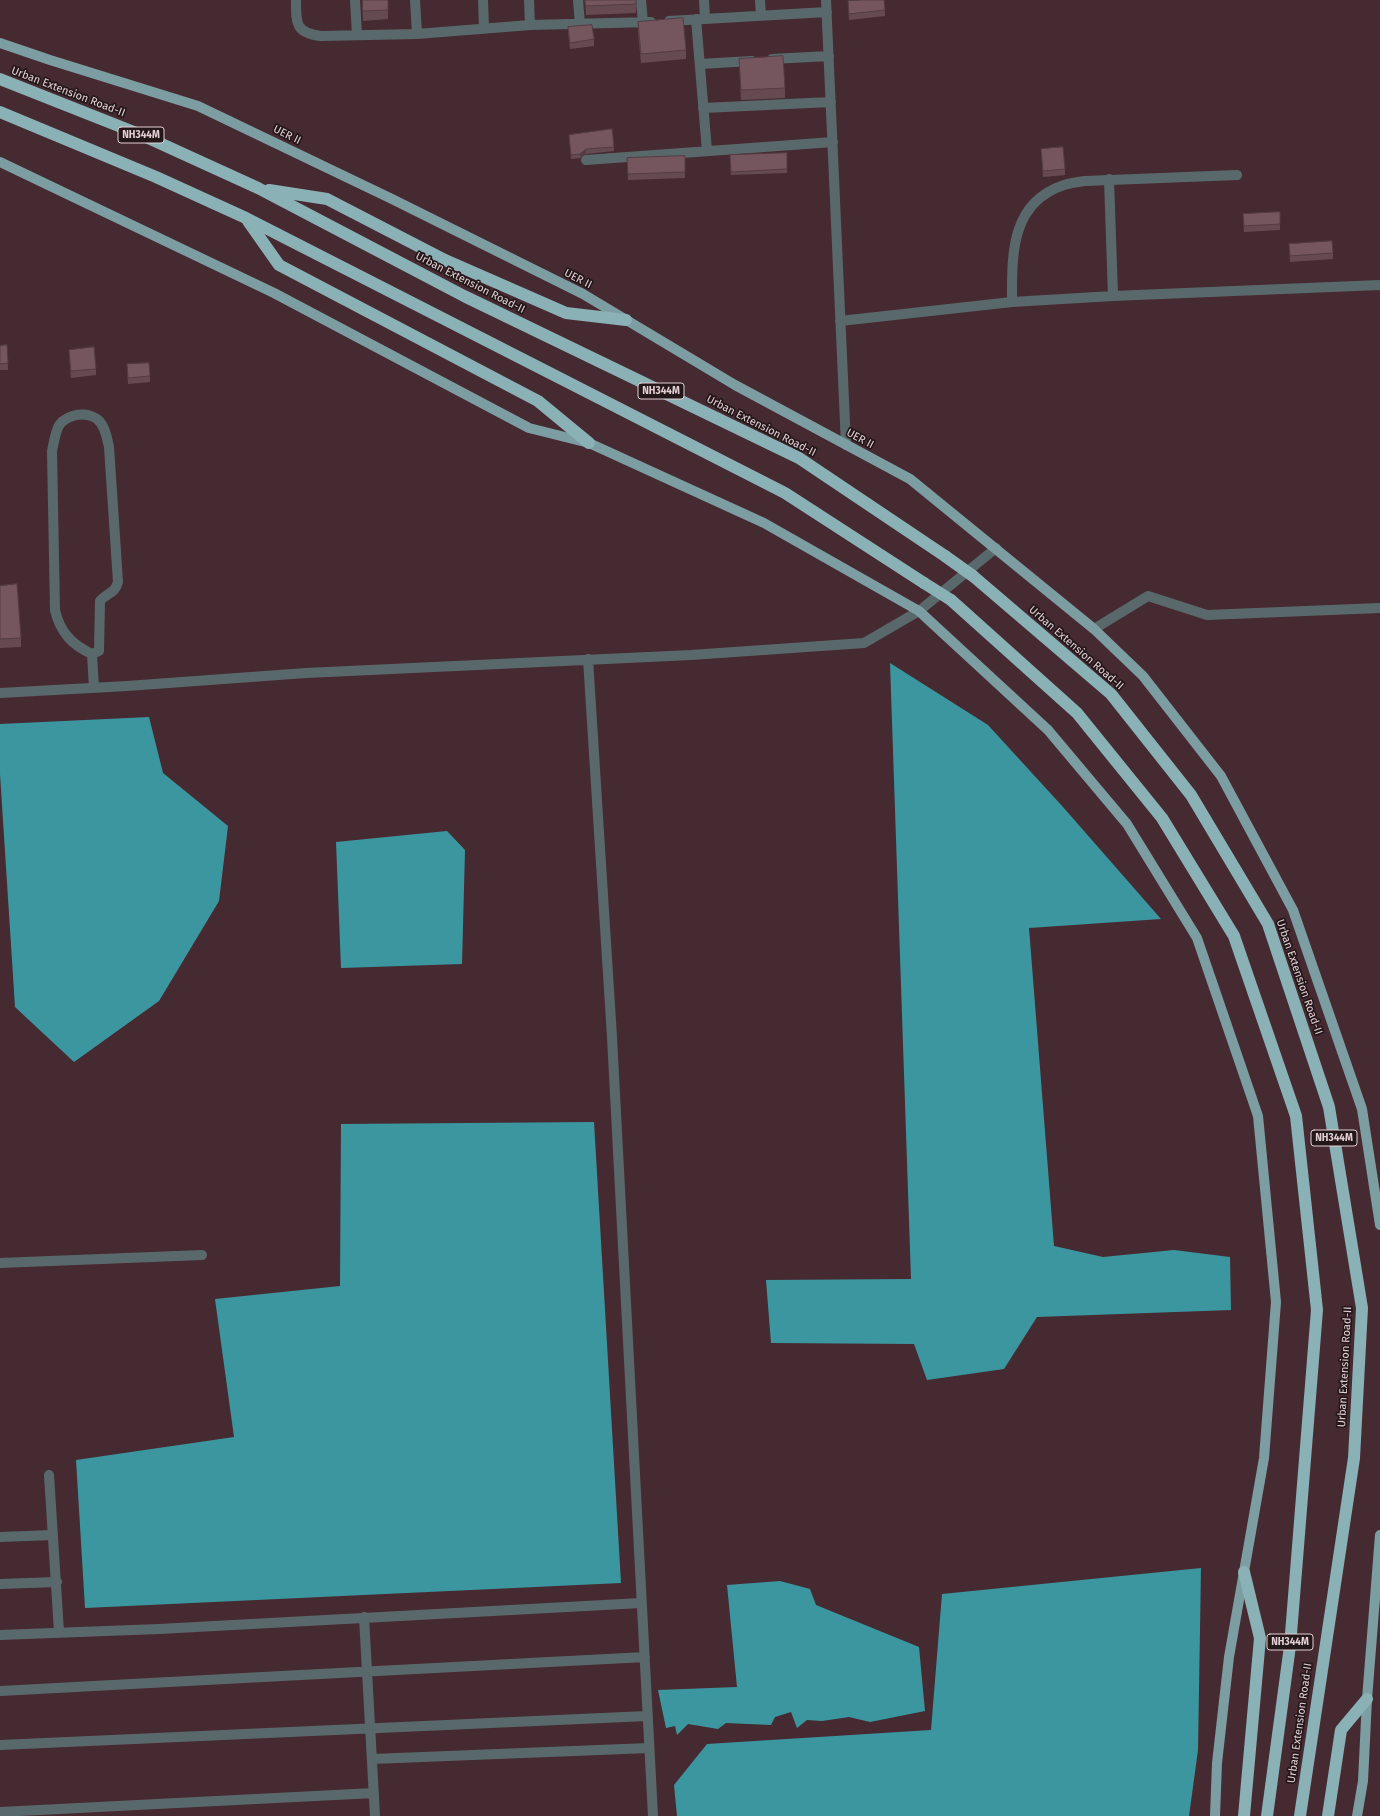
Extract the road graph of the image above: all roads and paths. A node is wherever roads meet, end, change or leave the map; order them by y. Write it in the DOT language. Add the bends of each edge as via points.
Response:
graph roads {
  1 [pos="296,0"];
  2 [pos="355,0"];
  3 [pos="415,0"];
  4 [pos="483,0"];
  5 [pos="529,0"];
  6 [pos="578,0"];
  7 [pos="641,0"];
  8 [pos="704,0"];
  9 [pos="760,0"];
  10 [pos="826,0"];
  11 [pos="827,12"];
  12 [pos="761,15"];
  13 [pos="701,19"];
  14 [pos="643,23"];
  15 [pos="580,24"];
  16 [pos="530,25"];
  17 [pos="484,28"];
  18 [pos="417,34"];
  19 [pos="357,35"];
  20 [pos="0,43"];
  21 [pos="829,56"];
  22 [pos="700,64"];
  23 [pos="0,79"];
  24 [pos="831,102"];
  25 [pos="703,108"];
  26 [pos="0,112"];
  27 [pos="833,142"];
  28 [pos="707,151"];
  29 [pos="586,160"];
  30 [pos="0,162"];
  31 [pos="1237,175"];
  32 [pos="1109,179"];
  33 [pos="258,188"];
  34 [pos="246,218"];
  35 [pos="1380,285"];
  36 [pos="1113,296"];
  37 [pos="1012,302"];
  38 [pos="626,320"];
  39 [pos="840,321"];
  40 [pos="589,443"];
  41 [pos="846,445"];
  42 [pos="996,548"];
  43 [pos="970,574"];
  44 [pos="940,594"];
  45 [pos="1380,608"];
  46 [pos="919,610"];
  47 [pos="1094,629"];
  48 [pos="92,654"];
  49 [pos="588,659"];
  50 [pos="94,688"];
  51 [pos="0,693"];
  52 [pos="1380,1225"];
  53 [pos="202,1255"];
  54 [pos="0,1263"];
  55 [pos="49,1475"];
  56 [pos="53,1535"];
  57 [pos="1380,1535"];
  58 [pos="0,1537"];
  59 [pos="1244,1572"];
  60 [pos="57,1582"];
  61 [pos="0,1584"];
  62 [pos="641,1603"];
  63 [pos="364,1617"];
  64 [pos="59,1632"];
  65 [pos="0,1635"];
  66 [pos="645,1657"];
  67 [pos="367,1670"];
  68 [pos="0,1691"];
  69 [pos="1367,1699"];
  70 [pos="647,1716"];
  71 [pos="370,1728"];
  72 [pos="0,1745"];
  73 [pos="649,1748"];
  74 [pos="372,1759"];
  75 [pos="374,1793"];
  76 [pos="0,1812"];
  77 [pos="375,1816"];
  78 [pos="653,1816"];
  79 [pos="1215,1816"];
  80 [pos="1244,1816"];
  81 [pos="1267,1816"];
  82 [pos="1300,1816"];
  83 [pos="1328,1816"];
  84 [pos="1356,1816"];
  1 -- 19 [label="street" via="298,25 310,35"];
  2 -- 19 [label="street"];
  3 -- 18 [label="street"];
  4 -- 17 [label="street"];
  5 -- 16 [label="street"];
  6 -- 15 [label="street"];
  7 -- 14 [label="street"];
  8 -- 13 [label="street"];
  9 -- 12 [label="street"];
  10 -- 11 [label="street"];
  11 -- 12 [label="street"];
  11 -- 21 [label="street"];
  12 -- 13 [label="street"];
  13 -- 14 [label="street"];
  13 -- 22 [label="street"];
  14 -- 15 [label="street"];
  15 -- 16 [label="street"];
  16 -- 17 [label="street"];
  17 -- 18 [label="street"];
  18 -- 19 [label="street"];
  20 -- 38 [label="main road, UER II" via="198,106 505,255 583,294"];
  21 -- 22 [label="street"];
  21 -- 24 [label="street"];
  22 -- 25 [label="street"];
  23 -- 33 [label="highway, Urban Extension Road-II / NH344M" via="144,136"];
  24 -- 25 [label="street"];
  24 -- 27 [label="street"];
  25 -- 28 [label="street"];
  26 -- 34 [label="highway, Urban Extension Road-II / NH344M" via="156,177"];
  27 -- 28 [label="street"];
  27 -- 39 [label="street"];
  28 -- 29 [label="street"];
  30 -- 40 [label="main road" via="274,293 529,428"];
  31 -- 32 [label="street"];
  32 -- 36 [label="street"];
  32 -- 37 [label="street" via="1063,185 1031,204 1014,240"];
  33 -- 38 [label="highway" via="328,200 445,260 566,313"];
  33 -- 43 [label="highway, Urban Extension Road-II / NH344M, bridge" via="464,296 799,458"];
  34 -- 40 [label="highway" via="280,265 538,401"];
  34 -- 44 [label="highway, Urban Extension Road-II / NH344M, bridge" via="785,493"];
  35 -- 36 [label="street"];
  36 -- 37 [label="street"];
  37 -- 39 [label="street"];
  38 -- 41 [label="main road, UER II" via="735,385"];
  39 -- 41 [label="street"];
  40 -- 46 [label="main road" via="764,524"];
  41 -- 42 [label="main road, UER II" via="910,479"];
  42 -- 43 [label="street"];
  42 -- 47 [label="main road, UER II"];
  43 -- 44 [label="street"];
  43 -- 82 [label="highway, Urban Extension Road-II / NH344M" via="1111,694 1191,795 1268,924 1329,1107 1362,1308 1354,1458"];
  44 -- 46 [label="street"];
  44 -- 81 [label="highway, Urban Extension Road-II / NH344M, bridge" via="951,600 1077,713 1162,818 1234,936 1296,1116 1317,1310 1290,1646"];
  45 -- 47 [label="street" via="1208,616 1148,596"];
  46 -- 49 [label="street" via="864,643"];
  46 -- 59 [label="main road" via="1048,730 1126,824 1197,938 1253,1101 1258,1116 1276,1302 1264,1458"];
  47 -- 52 [label="main road, UER II" via="1143,676 1220,776 1293,910 1362,1109"];
  48 -- 48 [label="street" via="78,646 64,632 55,610 52,451 59,425 77,415 88,415 97,419 103,427 109,447 118,582 114,591 100,601 99,651"];
  48 -- 50 [label="street"];
  49 -- 50 [label="street" via="306,673"];
  49 -- 62 [label="street" via="612,1037"];
  50 -- 51 [label="street"];
  53 -- 54 [label="street"];
  55 -- 56 [label="street"];
  56 -- 58 [label="street"];
  56 -- 60 [label="street"];
  57 -- 69 [label="main road"];
  59 -- 79 [label="main road" via="1229,1657 1217,1763"];
  59 -- 80 [label="highway" via="1260,1638"];
  60 -- 61 [label="street"];
  60 -- 64 [label="street"];
  62 -- 63 [label="street"];
  62 -- 66 [label="street"];
  63 -- 64 [label="street"];
  63 -- 67 [label="street"];
  64 -- 65 [label="street"];
  66 -- 67 [label="street"];
  66 -- 70 [label="street"];
  67 -- 68 [label="street"];
  67 -- 71 [label="street"];
  69 -- 83 [label="highway" via="1341,1730"];
  69 -- 84 [label="main road" via="1363,1781"];
  70 -- 71 [label="street"];
  70 -- 73 [label="street"];
  71 -- 72 [label="street"];
  71 -- 74 [label="street"];
  73 -- 74 [label="street"];
  73 -- 78 [label="street"];
  74 -- 75 [label="street"];
  75 -- 76 [label="street"];
  75 -- 77 [label="street"];
}
